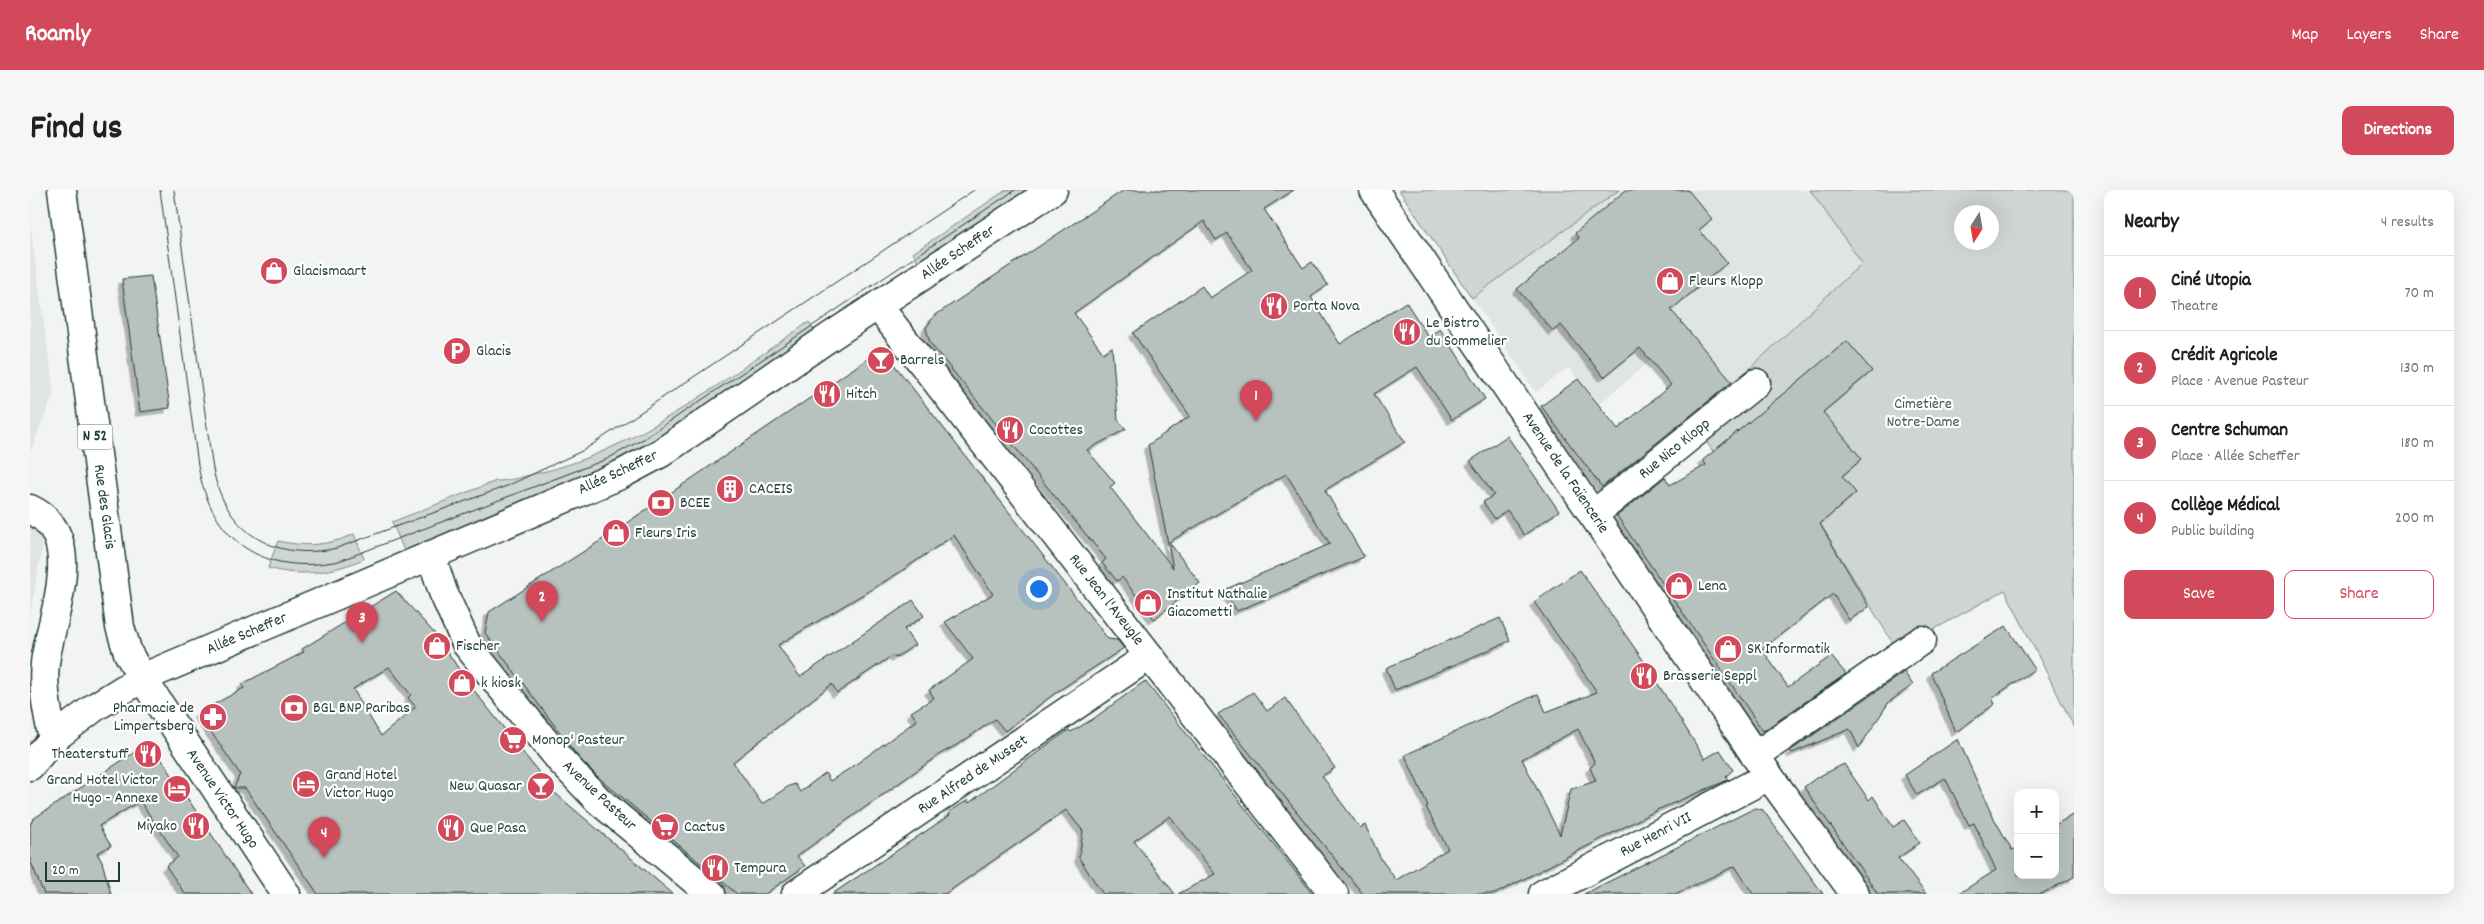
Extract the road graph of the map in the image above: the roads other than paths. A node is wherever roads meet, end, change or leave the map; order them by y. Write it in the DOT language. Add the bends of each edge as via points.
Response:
graph roads {
  1 [pos="62,190"];
  2 [pos="1053,190"];
  3 [pos="1374,190"];
  4 [pos="878,306"];
  5 [pos="1756,383"];
  6 [pos="30,509"];
  7 [pos="1593,515"];
  8 [pos="431,555"];
  9 [pos="1922,640"];
  10 [pos="1149,656"];
  11 [pos="142,678"];
  12 [pos="53,739"];
  13 [pos="30,766"];
  14 [pos="1762,766"];
  15 [pos="286,894"];
  16 [pos="711,894"];
  17 [pos="796,894"];
  18 [pos="1334,894"];
  19 [pos="1543,894"];
  20 [pos="1855,894"];
  1 -- 11 [label="street, Rue des Glacis / N 52" via="120,626 128,653"];
  2 -- 4 [label="street, Allée Scheffer"];
  3 -- 7 [label="street, Avenue de la Faïencerie"];
  4 -- 8 [label="street, Allée Scheffer" via="661,453 620,475"];
  4 -- 10 [label="street, Rue Jean l'Aveugle"];
  5 -- 7 [label="street, Rue Nico Klopp"];
  6 -- 12 [label="street" via="52,525 59,537 62,554 62,571 45,663"];
  7 -- 14 [label="street, Avenue de la Faïencerie"];
  8 -- 11 [label="street, Allée Scheffer"];
  8 -- 16 [label="street, Avenue Pasteur" via="443,592 467,645 560,760 599,801"];
  9 -- 14 [label="street"];
  10 -- 17 [label="street, Rue Alfred de Musset"];
  10 -- 18 [label="street, Rue Jean l'Aveugle"];
  11 -- 12 [label="street"];
  11 -- 15 [label="street, Avenue Victor Hugo"];
  12 -- 13 [label="street"];
  14 -- 19 [label="street, Rue Henri VII"];
  14 -- 20 [label="street, Avenue de la Faïencerie"];
}
